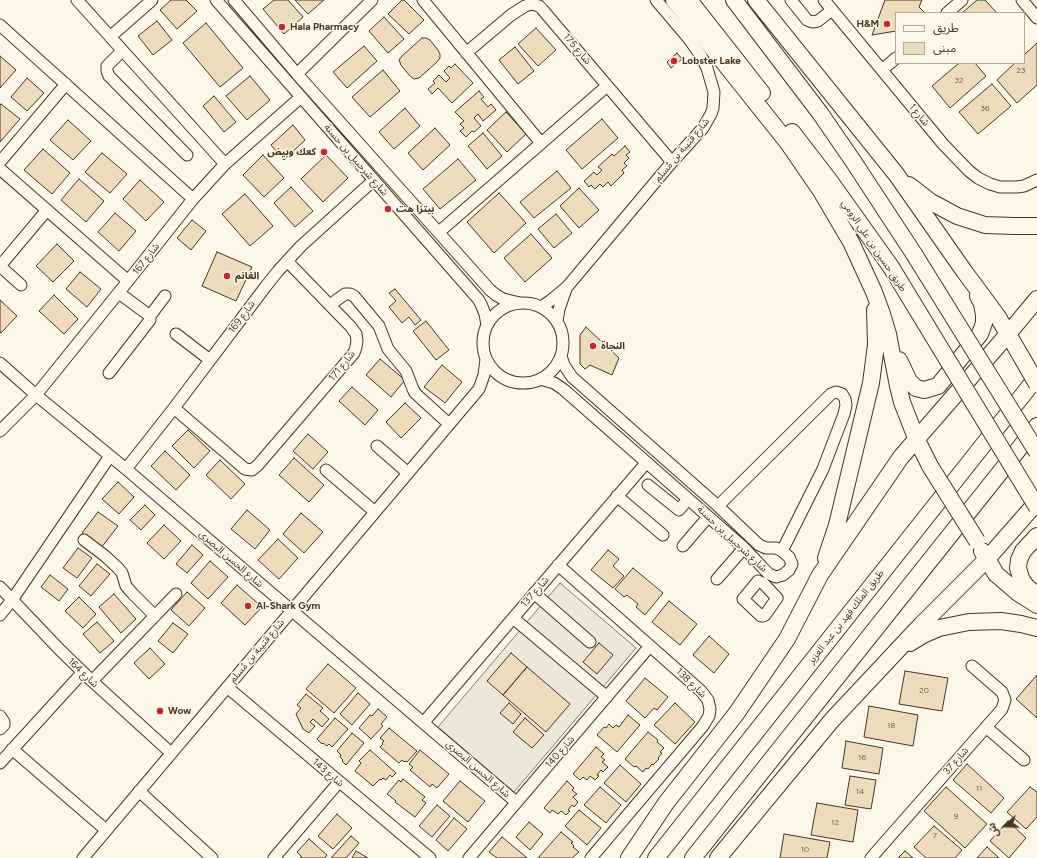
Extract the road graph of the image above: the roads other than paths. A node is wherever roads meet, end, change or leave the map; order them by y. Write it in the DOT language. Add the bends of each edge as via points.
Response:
graph roads {
  1 [pos="77,0"];
  2 [pos="152,0"];
  3 [pos="216,0"];
  4 [pos="234,0"];
  5 [pos="372,0"];
  6 [pos="423,0"];
  7 [pos="656,0"];
  8 [pos="674,0"];
  9 [pos="689,0"];
  10 [pos="734,0"];
  11 [pos="756,0"];
  12 [pos="790,0"];
  13 [pos="824,0"];
  14 [pos="1022,0"];
  15 [pos="533,2"];
  16 [pos="832,10"];
  17 [pos="1037,18"];
  18 [pos="0,25"];
  19 [pos="110,37"];
  20 [pos="122,51"];
  21 [pos="466,52"];
  22 [pos="895,59"];
  23 [pos="882,70"];
  24 [pos="297,74"];
  25 [pos="66,84"];
  26 [pos="607,86"];
  27 [pos="301,97"];
  28 [pos="540,144"];
  29 [pos="187,155"];
  30 [pos="0,162"];
  31 [pos="672,162"];
  32 [pos="225,164"];
  33 [pos="0,169"];
  34 [pos="896,174"];
  35 [pos="374,180"];
  36 [pos="1037,180"];
  37 [pos="193,199"];
  38 [pos="47,210"];
  39 [pos="1037,226"];
  40 [pos="438,232"];
  41 [pos="287,261"];
  42 [pos="0,266"];
  43 [pos="964,272"];
  44 [pos="128,282"];
  45 [pos="21,285"];
  46 [pos="567,286"];
  47 [pos="874,292"];
  48 [pos="119,293"];
  49 [pos="165,296"];
  50 [pos="1037,299"];
  51 [pos="520,303"];
  52 [pos="330,305"];
  53 [pos="540,307"];
  54 [pos="150,316"];
  55 [pos="557,321"];
  56 [pos="487,325"];
  57 [pos="176,334"];
  58 [pos="1008,334"];
  59 [pos="890,342"];
  60 [pos="561,356"];
  61 [pos="486,359"];
  62 [pos="210,360"];
  63 [pos="0,363"];
  64 [pos="109,373"];
  65 [pos="501,377"];
  66 [pos="1037,377"];
  67 [pos="540,379"];
  68 [pos="1037,384"];
  69 [pos="479,389"];
  70 [pos="36,395"];
  71 [pos="174,408"];
  72 [pos="449,424"];
  73 [pos="1037,426"];
  74 [pos="0,431"];
  75 [pos="916,438"];
  76 [pos="377,446"];
  77 [pos="1037,452"];
  78 [pos="110,456"];
  79 [pos="646,463"];
  80 [pos="126,469"];
  81 [pos="326,470"];
  82 [pos="408,473"];
  83 [pos="648,485"];
  84 [pos="618,496"];
  85 [pos="688,500"];
  86 [pos="1037,502"];
  87 [pos="718,506"];
  88 [pos="1037,507"];
  89 [pos="375,512"];
  90 [pos="708,517"];
  91 [pos="663,535"];
  92 [pos="1037,536"];
  93 [pos="84,540"];
  94 [pos="683,546"];
  95 [pos="744,548"];
  96 [pos="782,551"];
  97 [pos="987,560"];
  98 [pos="558,566"];
  99 [pos="820,575"];
  100 [pos="717,579"];
  101 [pos="0,587"];
  102 [pos="534,593"];
  103 [pos="176,594"];
  104 [pos="1037,595"];
  105 [pos="12,600"];
  106 [pos="1037,605"];
  107 [pos="292,610"];
  108 [pos="0,615"];
  109 [pos="155,616"];
  110 [pos="513,618"];
  111 [pos="1037,628"];
  112 [pos="590,642"];
  113 [pos="650,646"];
  114 [pos="972,666"];
  115 [pos="879,670"];
  116 [pos="83,672"];
  117 [pos="92,681"];
  118 [pos="227,687"];
  119 [pos="607,697"];
  120 [pos="0,716"];
  121 [pos="424,722"];
  122 [pos="986,727"];
  123 [pos="0,729"];
  124 [pos="12,749"];
  125 [pos="171,753"];
  126 [pos="1024,760"];
  127 [pos="0,763"];
  128 [pos="339,782"];
  129 [pos="139,791"];
  130 [pos="516,802"];
  131 [pos="106,830"];
  132 [pos="83,858"];
  133 [pos="212,858"];
  134 [pos="274,858"];
  135 [pos="430,858"];
  136 [pos="469,858"];
  137 [pos="591,858"];
  138 [pos="629,858"];
  139 [pos="656,858"];
  140 [pos="693,858"];
  141 [pos="718,858"];
  142 [pos="871,858"];
  1 -- 19 [label="street"];
  2 -- 19 [label="street"];
  3 -- 27 [label="street, شارع شرحبيل بن حسنة"];
  4 -- 24 [label="street, شارع شرحبيل بن حسنة"];
  5 -- 24 [label="street"];
  6 -- 21 [label="street"];
  7 -- 31 [label="street, شارع قتيبة بن مُسلم" via="701,56 714,92 713,108 708,120"];
  8 -- 47 [label="highway" via="788,143 821,191 851,242"];
  9 -- 88 [label="highway, طريق حسين بن علي الرومي, bridge" via="829,180 891,267"];
  10 -- 77 [label="highway, bridge" via="853,161"];
  11 -- 34 [label="highway"];
  12 -- 16 [label="street" via="807,20 812,22 818,21"];
  13 -- 16 [label="street, شارع 1"];
  14 -- 17 [label="street"];
  15 -- 21 [label="street, شارع 175" via="511,15"];
  15 -- 26 [label="street, شارع 175" via="542,8"];
  16 -- 23 [label="street, شارع 1"];
  18 -- 25 [label="street"];
  19 -- 20 [label="street"];
  20 -- 29 [label="street" via="108,66 109,76"];
  20 -- 32 [label="street"];
  21 -- 28 [label="street"];
  22 -- 23 [label="street"];
  23 -- 36 [label="street, شارع 1" via="969,172 1000,187 1024,186"];
  24 -- 40 [label="street, شارع شرحبيل بن حسنة"];
  25 -- 30 [label="street"];
  25 -- 37 [label="street"];
  26 -- 28 [label="street"];
  26 -- 31 [label="street, شارع 175"];
  27 -- 32 [label="street, شارع 167"];
  27 -- 35 [label="street, شارع شرحبيل بن حسنة"];
  28 -- 40 [label="street"];
  31 -- 46 [label="street, شارع قتيبة بن مُسلم"];
  32 -- 37 [label="street, شارع 167"];
  33 -- 38 [label="street"];
  34 -- 39 [label="highway" via="931,202 957,216 984,224"];
  34 -- 43 [label="highway"];
  35 -- 41 [label="street, شارع 169"];
  35 -- 56 [label="street, شارع شرحبيل بن حسنة" via="478,299 484,309"];
  37 -- 44 [label="street, شارع 167"];
  38 -- 42 [label="street"];
  38 -- 44 [label="street"];
  40 -- 51 [label="street, شارع شرحبيل بن حسنة" via="494,293"];
  41 -- 52 [label="street, شارع 171"];
  41 -- 62 [label="street, شارع 169"];
  42 -- 45 [label="street"];
  43 -- 58 [label="highway"];
  43 -- 59 [label="highway" via="982,304 984,323 980,334 938,386 924,390 916,388 909,381"];
  44 -- 48 [label="street, شارع 167"];
  46 -- 53 [label="street, شارع قتيبة بن مُسلم"];
  46 -- 55 [label="street, شارع قتيبة بن مُسلم"];
  47 -- 59 [label="highway"];
  47 -- 99 [label="highway" via="876,345 871,383 837,525"];
  48 -- 54 [label="street"];
  48 -- 70 [label="street, شارع 167"];
  49 -- 54 [label="street"];
  50 -- 58 [label="highway"];
  51 -- 53 [label="street"];
  51 -- 56 [label="street" via="500,309"];
  52 -- 71 [label="street, شارع 171" via="356,334 354,353 252,470 245,469"];
  52 -- 72 [label="street" via="345,294 354,296 379,326 388,348 406,371 412,389"];
  53 -- 55 [label="street"];
  54 -- 64 [label="street" via="150,320"];
  55 -- 60 [label="street" via="562,335"];
  56 -- 61 [label="street" via="483,339"];
  57 -- 62 [label="street"];
  58 -- 68 [label="highway, bridge"];
  58 -- 75 [label="highway"];
  59 -- 75 [label="highway" via="898,386"];
  60 -- 67 [label="street" via="552,370"];
  60 -- 87 [label="street, شارع شرحبيل بن حسنة" via="572,377"];
  61 -- 65 [label="street"];
  61 -- 69 [label="street, شارع قتيبة بن مُسلم"];
  62 -- 71 [label="street, شارع 169"];
  63 -- 70 [label="street, شارع الحسن البصري"];
  65 -- 67 [label="street" via="520,383"];
  65 -- 69 [label="street, شارع قتيبة بن مُسلم"];
  66 -- 139 [label="highway, طريق الملك فهد بن عبد العزيز"];
  67 -- 79 [label="street, شارع شرحبيل بن حسنة" via="563,389"];
  69 -- 72 [label="street, شارع قتيبة بن مُسلم"];
  70 -- 74 [label="street, شارع 167"];
  70 -- 78 [label="street, شارع الحسن البصري"];
  71 -- 80 [label="street, شارع 169"];
  72 -- 82 [label="street, شارع قتيبة بن مُسلم"];
  73 -- 140 [label="highway"];
  75 -- 97 [label="highway, bridge"];
  75 -- 99 [label="highway"];
  76 -- 82 [label="street"];
  78 -- 80 [label="street, شارع الحسن البصري"];
  78 -- 105 [label="street"];
  79 -- 84 [label="street, شارع 137"];
  79 -- 85 [label="street, شارع شرحبيل بن حسنة"];
  80 -- 107 [label="street, شارع الحسن البصري"];
  81 -- 89 [label="street"];
  82 -- 89 [label="street, شارع قتيبة بن مُسلم"];
  83 -- 85 [label="street" via="679,510"];
  84 -- 91 [label="street"];
  84 -- 98 [label="street, شارع 137"];
  85 -- 90 [label="street, شارع شرحبيل بن حسنة"];
  86 -- 97 [label="highway"];
  87 -- 96 [label="street, شارع شرحبيل بن حسنة" via="759,545"];
  87 -- 96 [label="street" via="831,394 842,394 846,405 844,414 823,469"];
  89 -- 107 [label="street, شارع قتيبة بن مُسلم"];
  90 -- 94 [label="street"];
  90 -- 95 [label="street, شارع شرحبيل بن حسنة"];
  92 -- 104 [label="highway" via="1023,551 1018,568 1023,582"];
  93 -- 109 [label="street" via="118,568 132,594"];
  95 -- 96 [label="street, شارع شرحبيل بن حسنة" via="763,568 766,578 783,575 789,570 792,564"];
  95 -- 100 [label="street"];
  97 -- 106 [label="highway" via="996,574"];
  97 -- 115 [label="highway"];
  98 -- 102 [label="street, شارع 137"];
  98 -- 113 [label="street, شارع 138"];
  99 -- 138 [label="highway" via="787,639 736,714 666,803"];
  101 -- 105 [label="street, شارع 164"];
  102 -- 110 [label="street, شارع 137"];
  102 -- 112 [label="street"];
  103 -- 109 [label="street"];
  105 -- 108 [label="street"];
  105 -- 116 [label="street, شارع 164"];
  107 -- 118 [label="street, شارع قتيبة بن مُسلم"];
  107 -- 121 [label="street, شارع الحسن البصري"];
  109 -- 117 [label="street"];
  110 -- 119 [label="street"];
  110 -- 121 [label="street, شارع 137"];
  111 -- 115 [label="highway" via="1001,621 979,620 949,625 915,640"];
  113 -- 119 [label="street, شارع 140"];
  113 -- 137 [label="street, شارع 138" via="705,695 710,705 709,716"];
  114 -- 122 [label="street, شارع 37" via="1002,692 1006,700 1002,709"];
  115 -- 141 [label="highway" via="832,720"];
  116 -- 117 [label="street, شارع 164"];
  116 -- 124 [label="street"];
  117 -- 125 [label="street, شارع 164"];
  118 -- 125 [label="street, شارع قتيبة بن مُسلم"];
  118 -- 128 [label="street, شارع 143"];
  119 -- 130 [label="street, شارع 140"];
  120 -- 123 [label="street" via="4,722"];
  121 -- 130 [label="street, شارع الحسن البصري"];
  122 -- 126 [label="street"];
  122 -- 142 [label="street, شارع 37"];
  124 -- 127 [label="street"];
  124 -- 131 [label="street"];
  125 -- 129 [label="street, شارع قتيبة بن مُسلم"];
  128 -- 134 [label="street"];
  128 -- 135 [label="street, شارع 143"];
  129 -- 131 [label="street, شارع قتيبة بن مُسلم"];
  129 -- 133 [label="street"];
  130 -- 136 [label="street, شارع 140"];
  131 -- 132 [label="street, شارع قتيبة بن مُسلم"];
}
